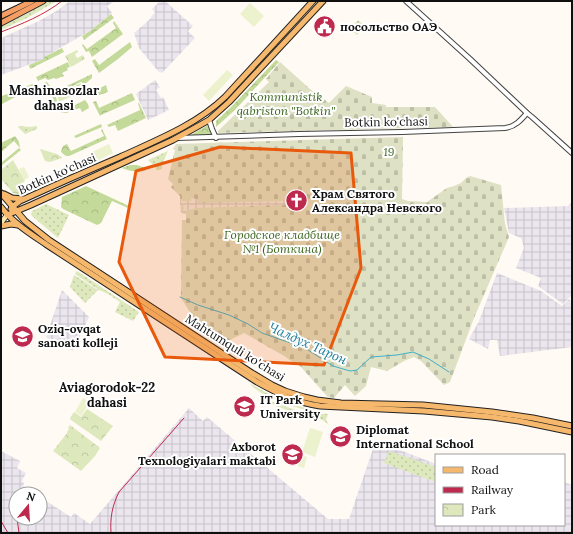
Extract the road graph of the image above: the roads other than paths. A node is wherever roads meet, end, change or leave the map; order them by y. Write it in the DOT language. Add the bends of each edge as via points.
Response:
graph roads {
  1 [pos="32,1"];
  2 [pos="43,1"];
  3 [pos="313,1"];
  4 [pos="323,1"];
  5 [pos="406,1"];
  6 [pos="1,16"];
  7 [pos="1,23"];
  8 [pos="270,48"];
  9 [pos="275,53"];
  10 [pos="527,113"];
  11 [pos="203,116"];
  12 [pos="208,120"];
  13 [pos="176,138"];
  14 [pos="216,138"];
  15 [pos="572,154"];
  16 [pos="87,172"];
  17 [pos="90,178"];
  18 [pos="1,192"];
  19 [pos="24,199"];
  20 [pos="32,205"];
  21 [pos="1,207"];
  22 [pos="12,207"];
  23 [pos="16,211"];
  24 [pos="7,215"];
  25 [pos="1,225"];
  26 [pos="21,226"];
  27 [pos="49,240"];
  28 [pos="72,258"];
  29 [pos="492,414"];
  30 [pos="572,426"];
  31 [pos="572,432"];
  1 -- 6 [label="highway"];
  2 -- 7 [label="highway"];
  3 -- 8 [label="main road, Botkin ko'chasi"];
  4 -- 9 [label="main road, Botkin ko'chasi"];
  5 -- 10 [label="street"];
  8 -- 9 [label="main road"];
  8 -- 11 [label="main road, Botkin ko'chasi" via="225,97"];
  9 -- 12 [label="main road, Botkin ko'chasi" via="237,94"];
  10 -- 14 [label="street, Botkin ko'chasi" via="515,124 505,128"];
  10 -- 15 [label="street"];
  11 -- 12 [label="main road"];
  11 -- 16 [label="main road, Botkin ko'chasi" via="171,134"];
  12 -- 13 [label="main road, Botkin ko'chasi"];
  12 -- 14 [label="street"];
  13 -- 14 [label="street, Botkin ko'chasi"];
  13 -- 17 [label="main road, Botkin ko'chasi"];
  16 -- 17 [label="main road"];
  16 -- 19 [label="main road, Botkin ko'chasi"];
  17 -- 20 [label="main road, Botkin ko'chasi"];
  18 -- 19 [label="main road" via="12,198"];
  18 -- 22 [label="main road, Mahtumquli ko'chasi"];
  19 -- 22 [label="main road, Botkin ko'chasi"];
  20 -- 23 [label="main road, Botkin ko'chasi"];
  20 -- 27 [label="main road" via="26,211 26,218"];
  21 -- 24 [label="main road, Mahtumquli ko'chasi"];
  22 -- 23 [label="main road, Mahtumquli ko'chasi"];
  22 -- 24 [label="main road"];
  23 -- 24 [label="main road, Botkin ko'chasi"];
  23 -- 27 [label="main road, Mahtumquli ko'chasi"];
  24 -- 25 [label="main road"];
  24 -- 26 [label="main road, Mahtumquli ko'chasi"];
  25 -- 26 [label="main road"];
  26 -- 28 [label="main road, Mahtumquli ko'chasi" via="37,239"];
  27 -- 28 [label="main road, Mahtumquli ko'chasi"];
  28 -- 29 [label="main road, Mahtumquli ko'chasi" via="256,376 288,392 334,402 423,405"];
  29 -- 30 [label="main road, Mahtumquli ko'chasi" via="533,418"];
  29 -- 31 [label="main road, Mahtumquli ko'chasi"];
}
